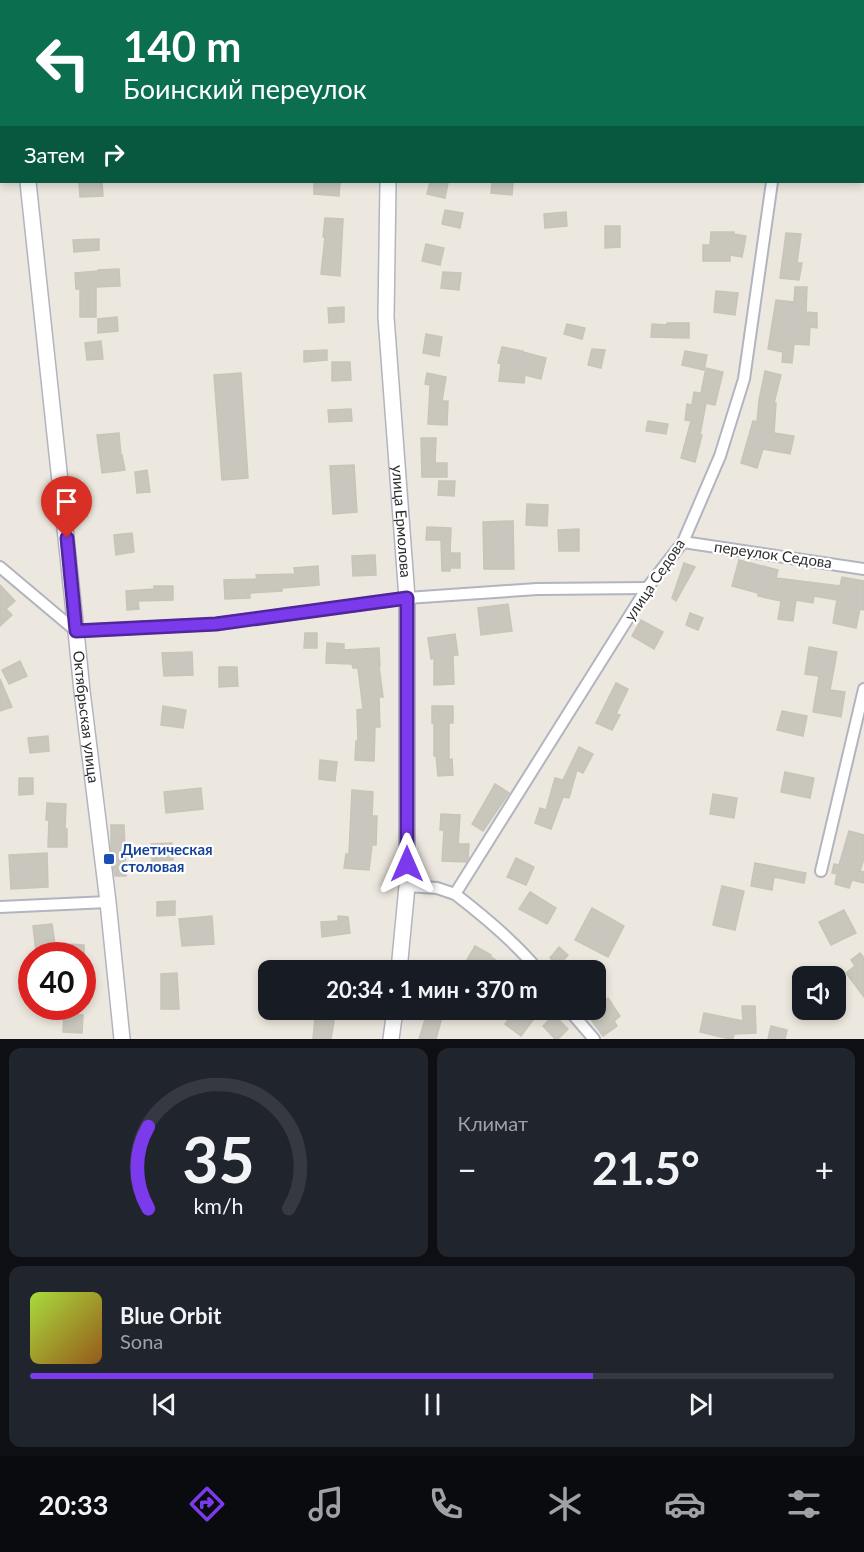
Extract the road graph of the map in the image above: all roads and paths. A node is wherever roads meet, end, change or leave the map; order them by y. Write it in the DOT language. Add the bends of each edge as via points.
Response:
graph roads {
  1 [pos="28,183"];
  2 [pos="388,183"];
  3 [pos="772,183"];
  4 [pos="683,542"];
  5 [pos="0,567"];
  6 [pos="864,569"];
  7 [pos="647,588"];
  8 [pos="407,598"];
  9 [pos="76,631"];
  10 [pos="864,689"];
  11 [pos="821,871"];
  12 [pos="407,886"];
  13 [pos="455,894"];
  14 [pos="108,902"];
  15 [pos="0,907"];
  16 [pos="400,960"];
  17 [pos="530,960"];
  18 [pos="394,1020"];
  19 [pos="578,1020"];
  20 [pos="122,1039"];
  21 [pos="391,1039"];
  22 [pos="594,1039"];
  1 -- 9 [label="main road, Октябрьская улица"];
  2 -- 8 [label="main road, улица Ермолова" via="386,317"];
  3 -- 4 [label="street, улица Седова" via="744,379 720,456"];
  4 -- 6 [label="street, переулок Седова"];
  4 -- 7 [label="street, улица Седова"];
  5 -- 9 [label="street"];
  7 -- 8 [label="street" via="537,589"];
  7 -- 13 [label="street, улица Седова"];
  8 -- 9 [label="street" via="216,624"];
  8 -- 12 [label="main road, улица Ермолова"];
  9 -- 14 [label="main road, Октябрьская улица"];
  10 -- 11 [label="street"];
  12 -- 13 [label="street"];
  12 -- 16 [label="main road, улица Ермолова"];
  13 -- 17 [label="street"];
  14 -- 15 [label="street"];
  14 -- 20 [label="main road, Октябрьская улица"];
  18 -- 21 [label="main road"];
  19 -- 22 [label="street"];
}
